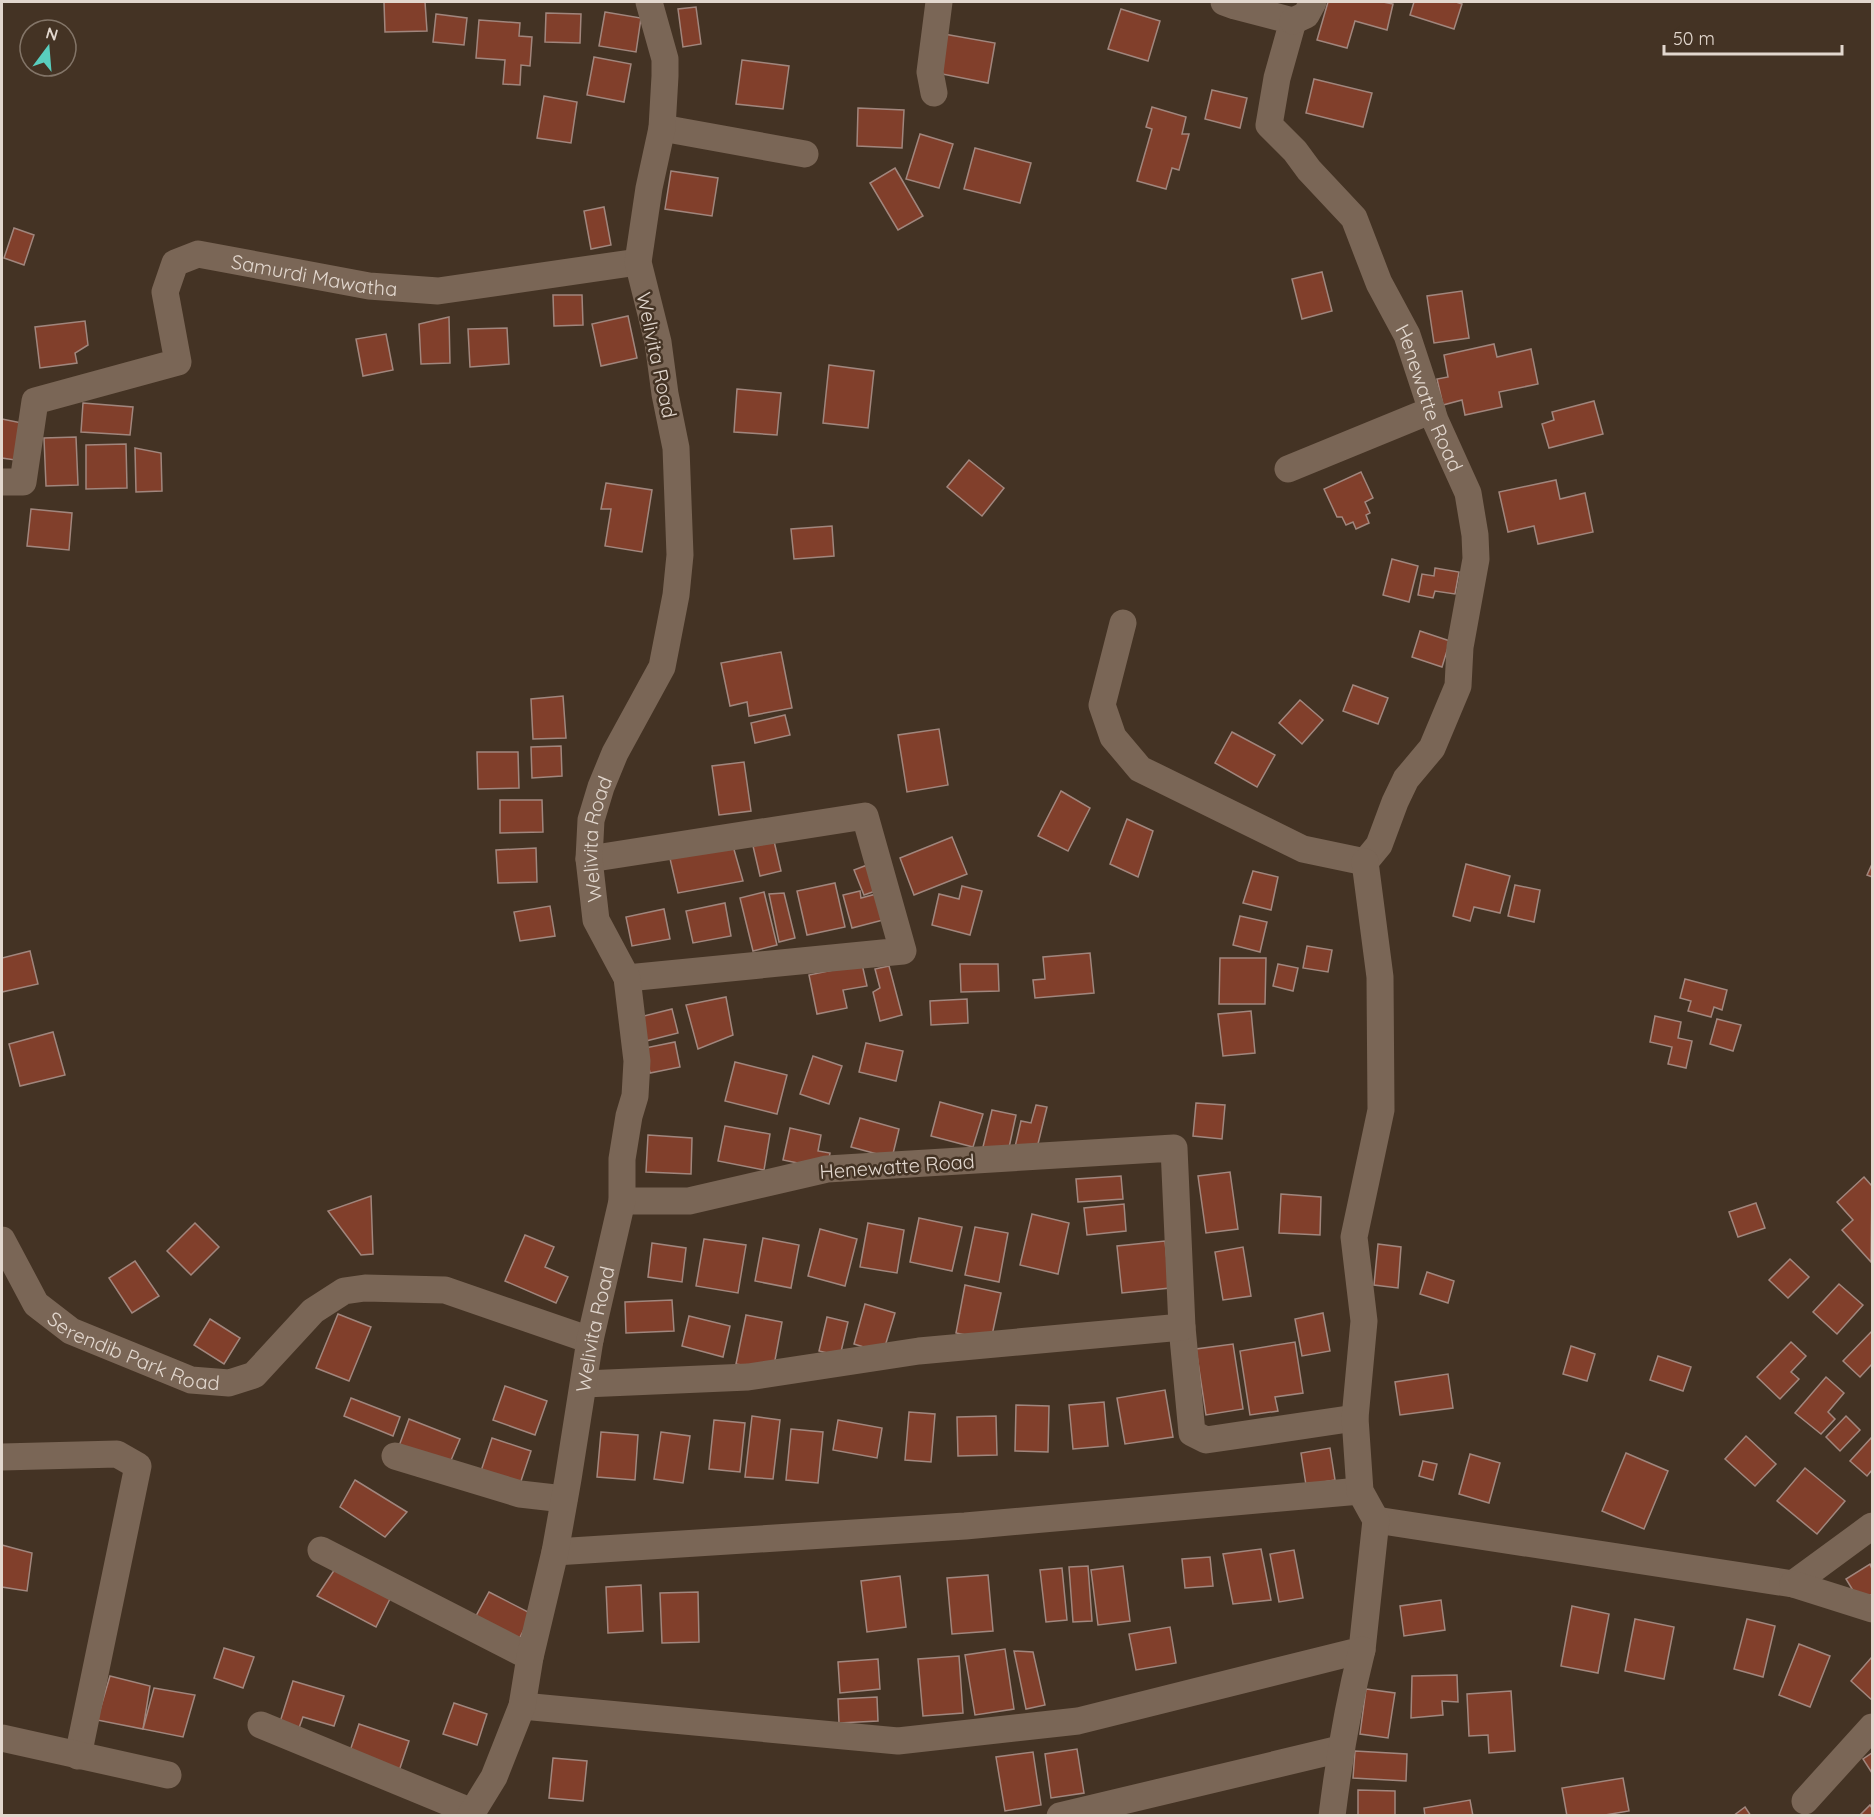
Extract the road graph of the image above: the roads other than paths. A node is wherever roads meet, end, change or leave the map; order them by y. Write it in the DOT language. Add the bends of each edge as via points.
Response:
graph roads {
  1 [pos="647,2"];
  2 [pos="939,2"];
  3 [pos="1224,2"];
  4 [pos="1312,2"];
  5 [pos="1293,21"];
  6 [pos="934,93"];
  7 [pos="662,128"];
  8 [pos="805,154"];
  9 [pos="638,262"];
  10 [pos="1432,410"];
  11 [pos="1288,469"];
  12 [pos="2,482"];
  13 [pos="1123,623"];
  14 [pos="589,859"];
  15 [pos="1365,862"];
  16 [pos="627,978"];
  17 [pos="622,1201"];
  18 [pos="2,1239"];
  19 [pos="1182,1327"];
  20 [pos="590,1340"];
  21 [pos="584,1384"];
  22 [pos="1355,1418"];
  23 [pos="395,1456"];
  24 [pos="2,1457"];
  25 [pos="1360,1491"];
  26 [pos="564,1499"];
  27 [pos="1376,1520"];
  28 [pos="1872,1526"];
  29 [pos="321,1550"];
  30 [pos="555,1552"];
  31 [pos="1793,1584"];
  32 [pos="1872,1609"];
  33 [pos="1362,1650"];
  34 [pos="530,1657"];
  35 [pos="522,1706"];
  36 [pos="261,1725"];
  37 [pos="1872,1727"];
  38 [pos="2,1738"];
  39 [pos="1340,1749"];
  40 [pos="78,1756"];
  41 [pos="168,1775"];
  42 [pos="1805,1801"];
  43 [pos="471,1814"];
  44 [pos="1060,1815"];
  45 [pos="1332,1815"];
  1 -- 7 [label="street, Welivita Road" via="665,59"];
  2 -- 6 [label="street" via="930,72"];
  3 -- 5 [label="street"];
  4 -- 5 [label="street" via="1306,15"];
  5 -- 10 [label="street, Henewatte Road" via="1269,125 1354,218 1379,283 1407,335"];
  7 -- 8 [label="street"];
  7 -- 9 [label="street, Welivita Road"];
  9 -- 12 [label="street, Samurdi Mawatha" via="438,291 369,286 198,254 175,263 165,292 178,362 35,401 23,482"];
  9 -- 14 [label="street, Welivita Road" via="658,342 676,448 680,555 662,667 615,753 602,787 591,820"];
  10 -- 11 [label="street"];
  10 -- 15 [label="street, Henewatte Road" via="1467,493 1474,535 1476,559 1460,647 1458,686 1432,748 1406,779 1379,845"];
  13 -- 15 [label="street" via="1102,705 1113,737 1140,769 1303,849"];
  14 -- 16 [label="street, Welivita Road" via="596,920"];
  14 -- 16 [label="street" via="865,816 903,951"];
  15 -- 22 [label="street" via="1380,977 1381,1110 1354,1237 1364,1321"];
  16 -- 17 [label="street, Welivita Road" via="637,1060 635,1096 622,1159"];
  17 -- 19 [label="street, Henewatte Road" via="688,1201 827,1169 1174,1148"];
  17 -- 20 [label="street, Welivita Road"];
  18 -- 20 [label="street, Serendib Park Road" via="36,1304 71,1331 191,1380 229,1383 254,1375 313,1311 344,1291 365,1288 445,1290"];
  19 -- 21 [label="street" via="919,1351 748,1377"];
  19 -- 22 [label="street" via="1191,1433 1206,1440"];
  20 -- 21 [label="street, Welivita Road"];
  21 -- 26 [label="street, Welivita Road"];
  22 -- 25 [label="street"];
  23 -- 26 [label="street" via="520,1494"];
  24 -- 40 [label="street" via="117,1454 138,1466"];
  25 -- 27 [label="street"];
  25 -- 30 [label="street" via="965,1526"];
  26 -- 30 [label="street, Welivita Road"];
  27 -- 31 [label="street"];
  27 -- 33 [label="street"];
  28 -- 31 [label="street"];
  29 -- 34 [label="street"];
  30 -- 34 [label="street, Welivita Road"];
  31 -- 32 [label="street"];
  33 -- 35 [label="street" via="1078,1720 898,1741"];
  33 -- 39 [label="street"];
  34 -- 35 [label="street, Welivita Road"];
  35 -- 43 [label="street, Welivita Road" via="494,1777"];
  36 -- 43 [label="street"];
  37 -- 42 [label="street"];
  38 -- 40 [label="street"];
  39 -- 44 [label="street"];
  39 -- 45 [label="street"];
  40 -- 41 [label="street"];
}
